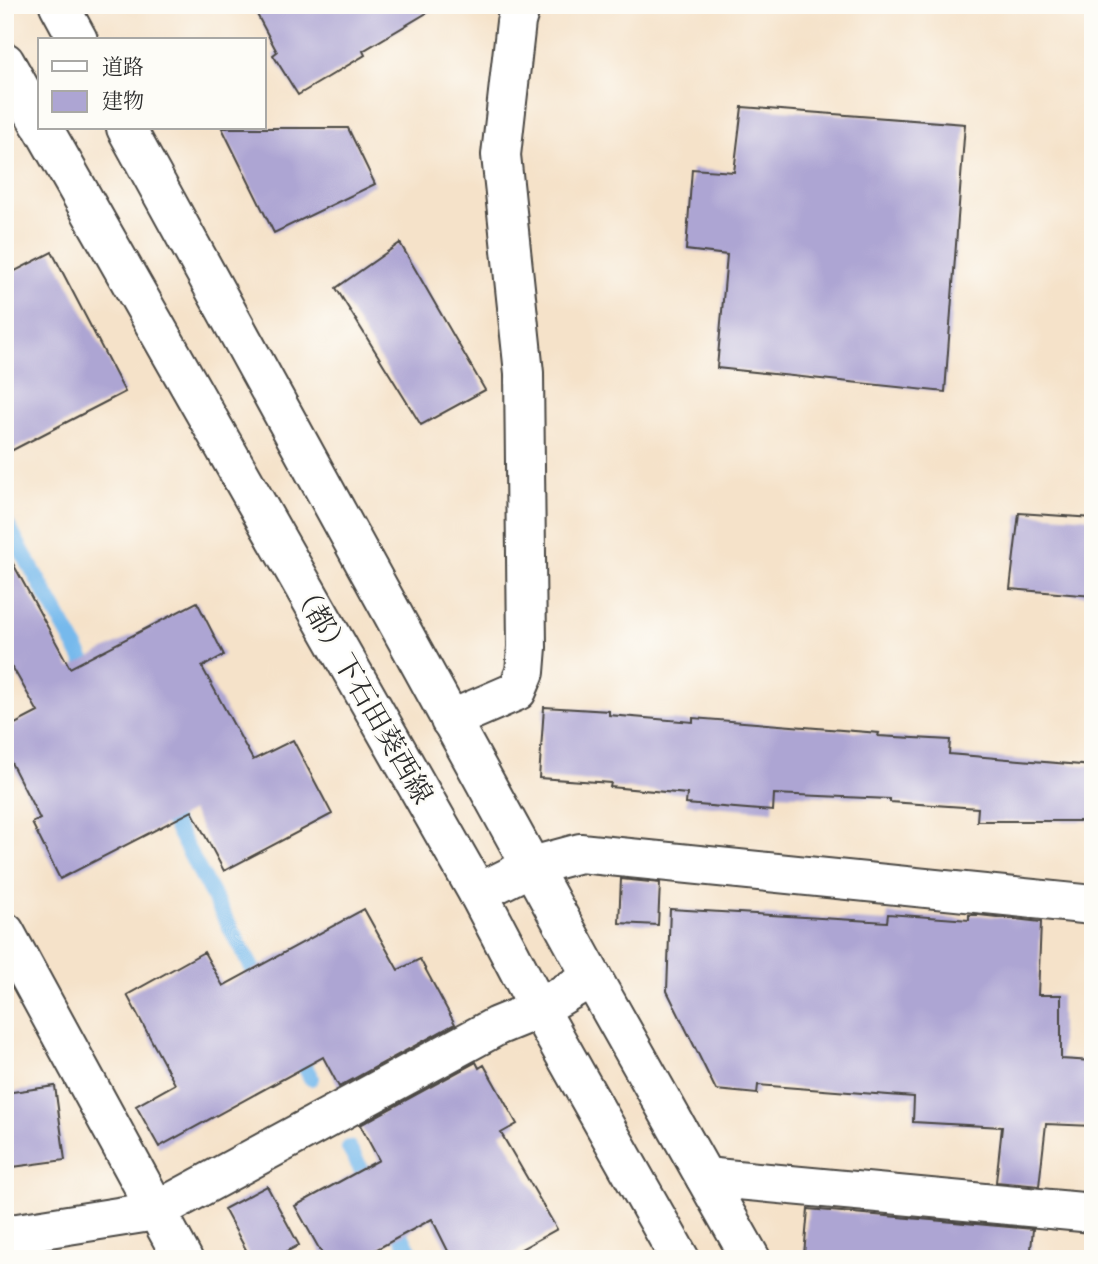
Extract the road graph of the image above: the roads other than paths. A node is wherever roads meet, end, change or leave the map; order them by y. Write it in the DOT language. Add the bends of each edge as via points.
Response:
graph roads {
  1 [pos="59,5"];
  2 [pos="521,5"];
  3 [pos="77,38"];
  4 [pos="5,62"];
  5 [pos="38,121"];
  6 [pos="43,130"];
  7 [pos="127,130"];
  8 [pos="450,720"];
  9 [pos="532,866"];
  10 [pos="478,893"];
  11 [pos="1093,905"];
  12 [pos="5,932"];
  13 [pos="592,977"];
  14 [pos="539,1009"];
  15 [pos="705,1178"];
  16 [pos="156,1211"];
  17 [pos="1093,1213"];
  18 [pos="5,1235"];
  19 [pos="183,1259"];
  20 [pos="680,1259"];
  21 [pos="751,1259"];
  1 -- 3 [label="street"];
  2 -- 8 [label="street" via="501,155 524,373 525,672 517,691"];
  4 -- 5 [label="street, （都）下石田葵西線"];
  6 -- 10 [label="street, （都）下石田葵西線"];
  7 -- 8 [label="street"];
  8 -- 9 [label="street"];
  9 -- 10 [label="street"];
  9 -- 11 [label="street" via="580,853"];
  9 -- 13 [label="street"];
  10 -- 14 [label="street, （都）下石田葵西線"];
  12 -- 16 [label="street"];
  13 -- 14 [label="street"];
  13 -- 15 [label="street"];
  14 -- 16 [label="street" via="497,1026"];
  14 -- 20 [label="street, （都）下石田葵西線"];
  15 -- 17 [label="street"];
  15 -- 21 [label="street"];
  16 -- 18 [label="street"];
  16 -- 19 [label="street"];
}
